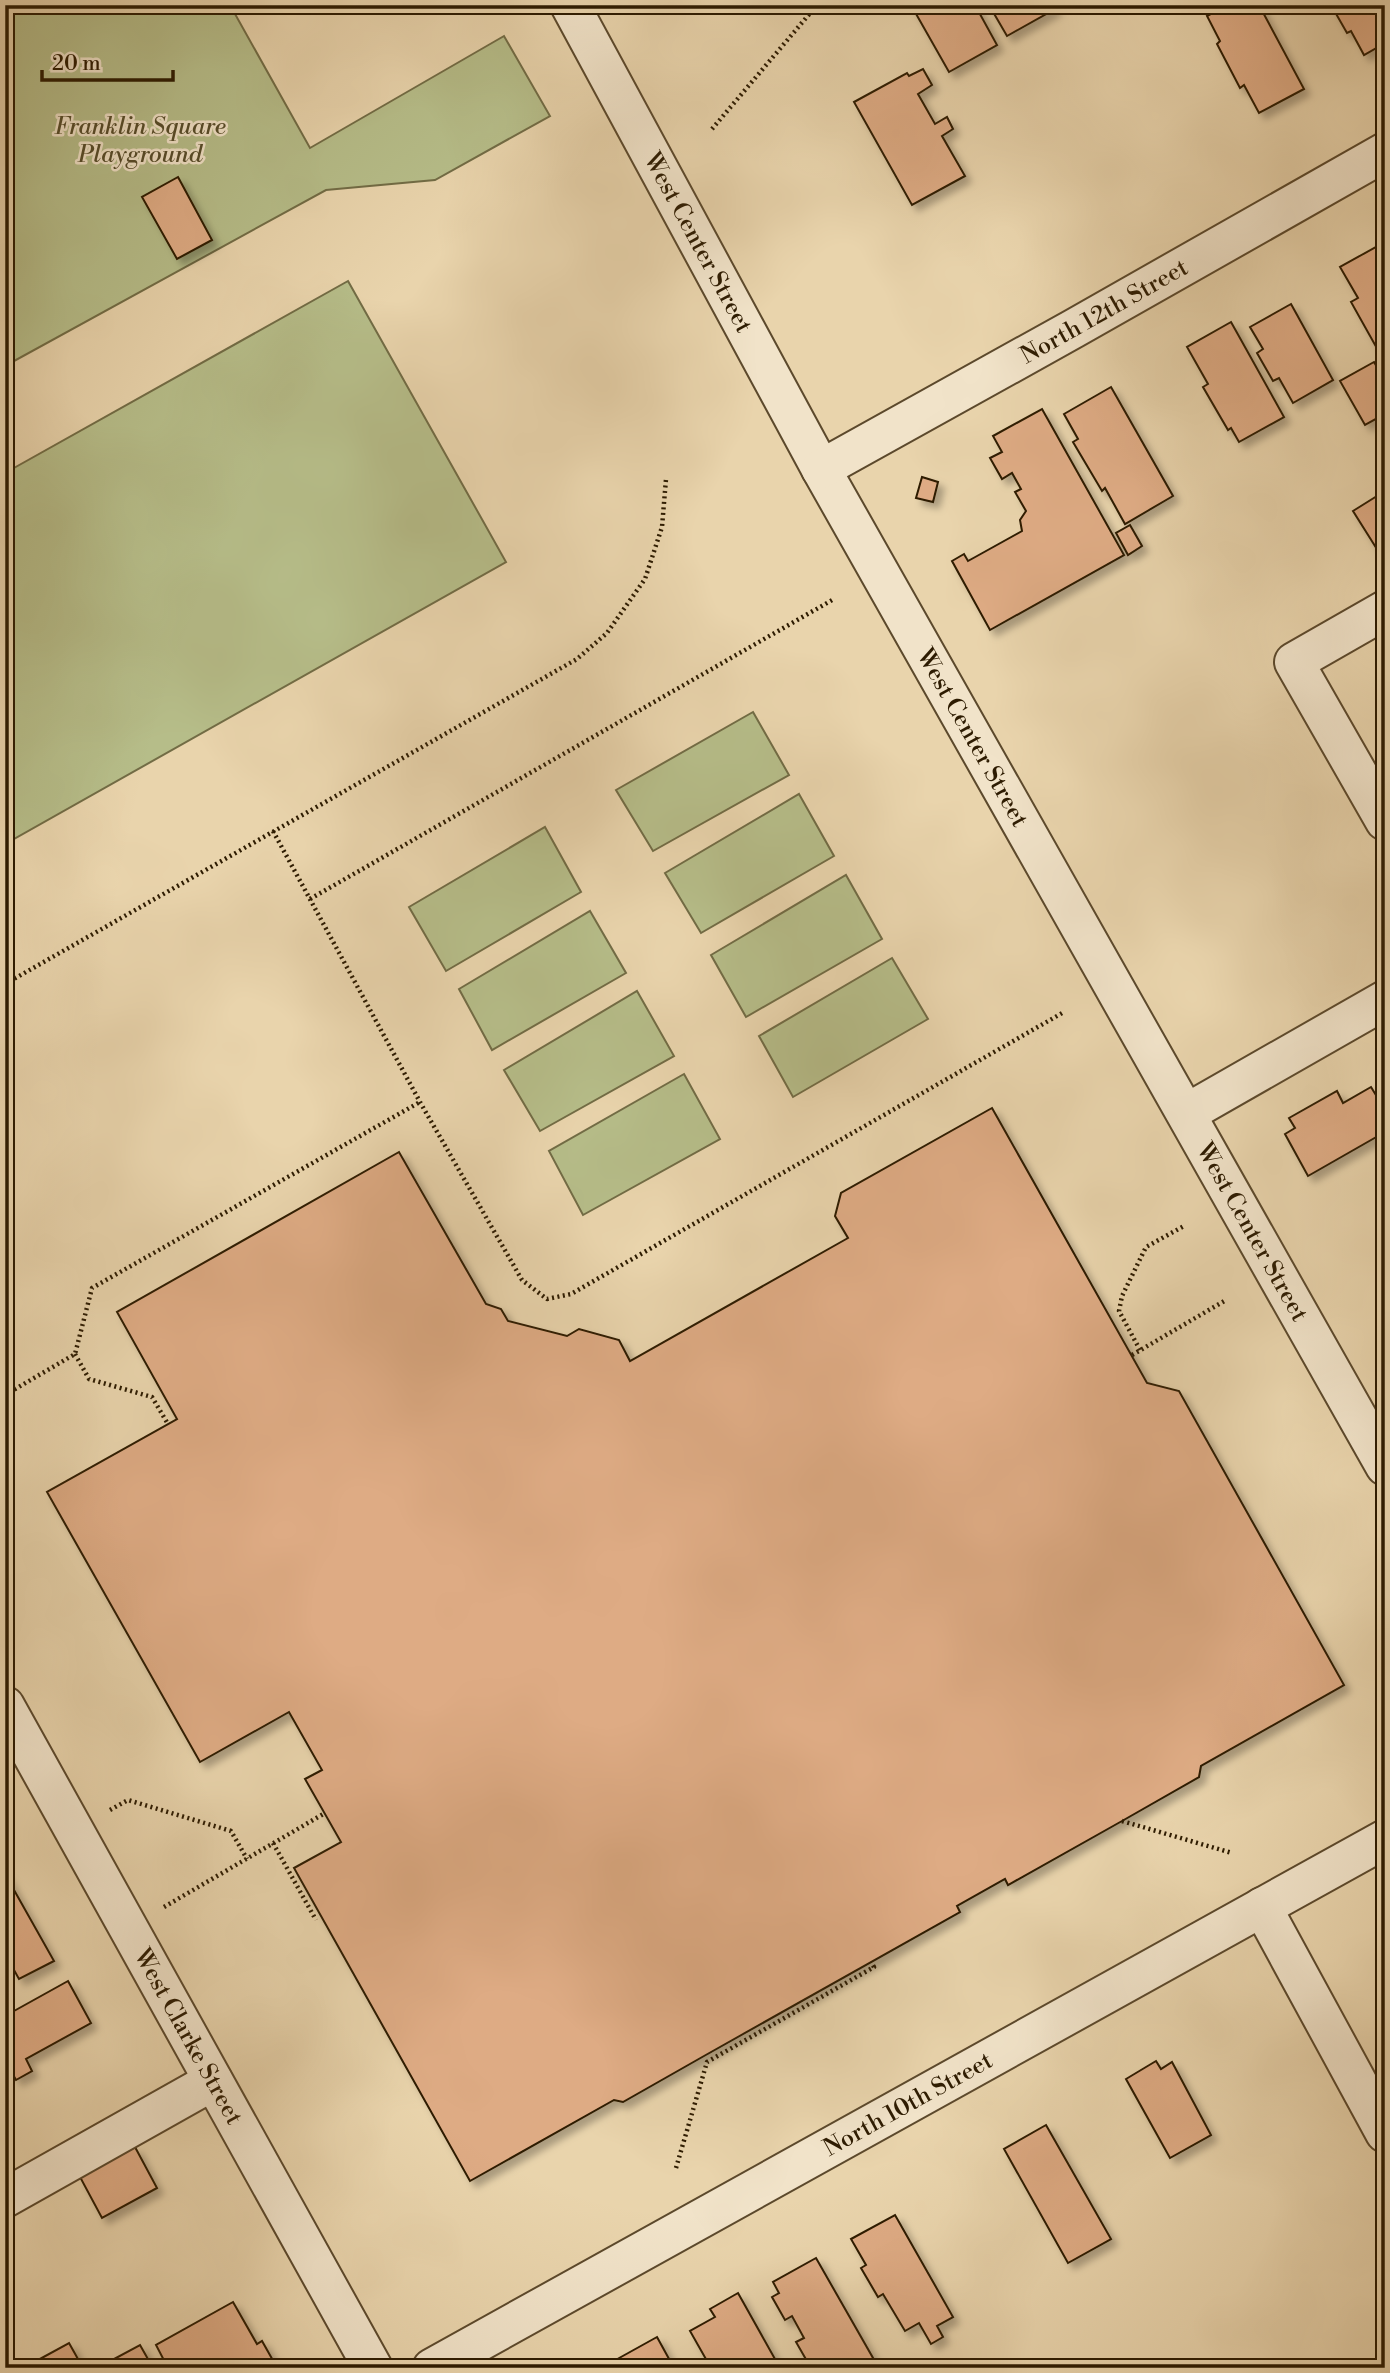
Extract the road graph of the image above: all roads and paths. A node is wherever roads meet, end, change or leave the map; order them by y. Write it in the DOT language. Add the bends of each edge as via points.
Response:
graph roads {
  1 [pos="570,5"];
  2 [pos="817,5"];
  3 [pos="712,129"];
  4 [pos="1385,152"];
  5 [pos="821,469"];
  6 [pos="666,479"];
  7 [pos="834,600"];
  8 [pos="1385,610"];
  9 [pos="1385,821"];
  10 [pos="274,831"];
  11 [pos="310,899"];
  12 [pos="5,984"];
  13 [pos="1385,1000"];
  14 [pos="1064,1012"];
  15 [pos="420,1102"];
  16 [pos="1187,1113"];
  17 [pos="1184,1226"];
  18 [pos="1226,1300"];
  19 [pos="1140,1350"];
  20 [pos="75,1354"];
  21 [pos="1132,1355"];
  22 [pos="5,1395"];
  23 [pos="1374,1422"];
  24 [pos="168,1424"];
  25 [pos="1385,1466"];
  26 [pos="5,1706"];
  27 [pos="19,1767"];
  28 [pos="108,1812"];
  29 [pos="325,1813"];
  30 [pos="1122,1821"];
  31 [pos="1385,1839"];
  32 [pos="273,1843"];
  33 [pos="1232,1853"];
  34 [pos="247,1859"];
  35 [pos="163,1907"];
  36 [pos="1262,1907"];
  37 [pos="316,1920"];
  38 [pos="871,1962"];
  39 [pos="213,2081"];
  40 [pos="1385,2133"];
  41 [pos="676,2168"];
  42 [pos="5,2197"];
  43 [pos="373,2368"];
  44 [pos="432,2368"];
  1 -- 5 [label="street, West Center Street"];
  2 -- 3 [label="path"];
  4 -- 5 [label="street, North 12th Street"];
  5 -- 16 [label="street, West Center Street"];
  6 -- 10 [label="path" via="662,527 645,579 607,633 577,659"];
  7 -- 11 [label="path"];
  8 -- 9 [label="street" via="1294,662"];
  10 -- 11 [label="path"];
  10 -- 12 [label="path"];
  11 -- 15 [label="path"];
  13 -- 16 [label="street"];
  14 -- 15 [label="path" via="571,1294 547,1299 522,1280"];
  15 -- 20 [label="path" via="92,1287"];
  16 -- 23 [label="street, West Center Street"];
  17 -- 19 [label="path" via="1146,1247 1122,1296 1119,1311"];
  18 -- 19 [label="path"];
  19 -- 21 [label="path"];
  20 -- 22 [label="path"];
  20 -- 24 [label="path" via="89,1379 152,1397"];
  23 -- 25 [label="street, West Center Street"];
  26 -- 27 [label="street, West Clarke Street"];
  27 -- 39 [label="street, West Clarke Street"];
  28 -- 34 [label="path" via="128,1800 231,1830"];
  29 -- 32 [label="path"];
  30 -- 33 [label="path"];
  31 -- 36 [label="street, North 10th Street"];
  32 -- 34 [label="path"];
  32 -- 37 [label="path"];
  34 -- 35 [label="path"];
  36 -- 40 [label="street"];
  36 -- 44 [label="street, North 10th Street"];
  38 -- 41 [label="path" via="874,1967 706,2059"];
  39 -- 42 [label="street"];
  39 -- 43 [label="street, West Clarke Street"];
}
